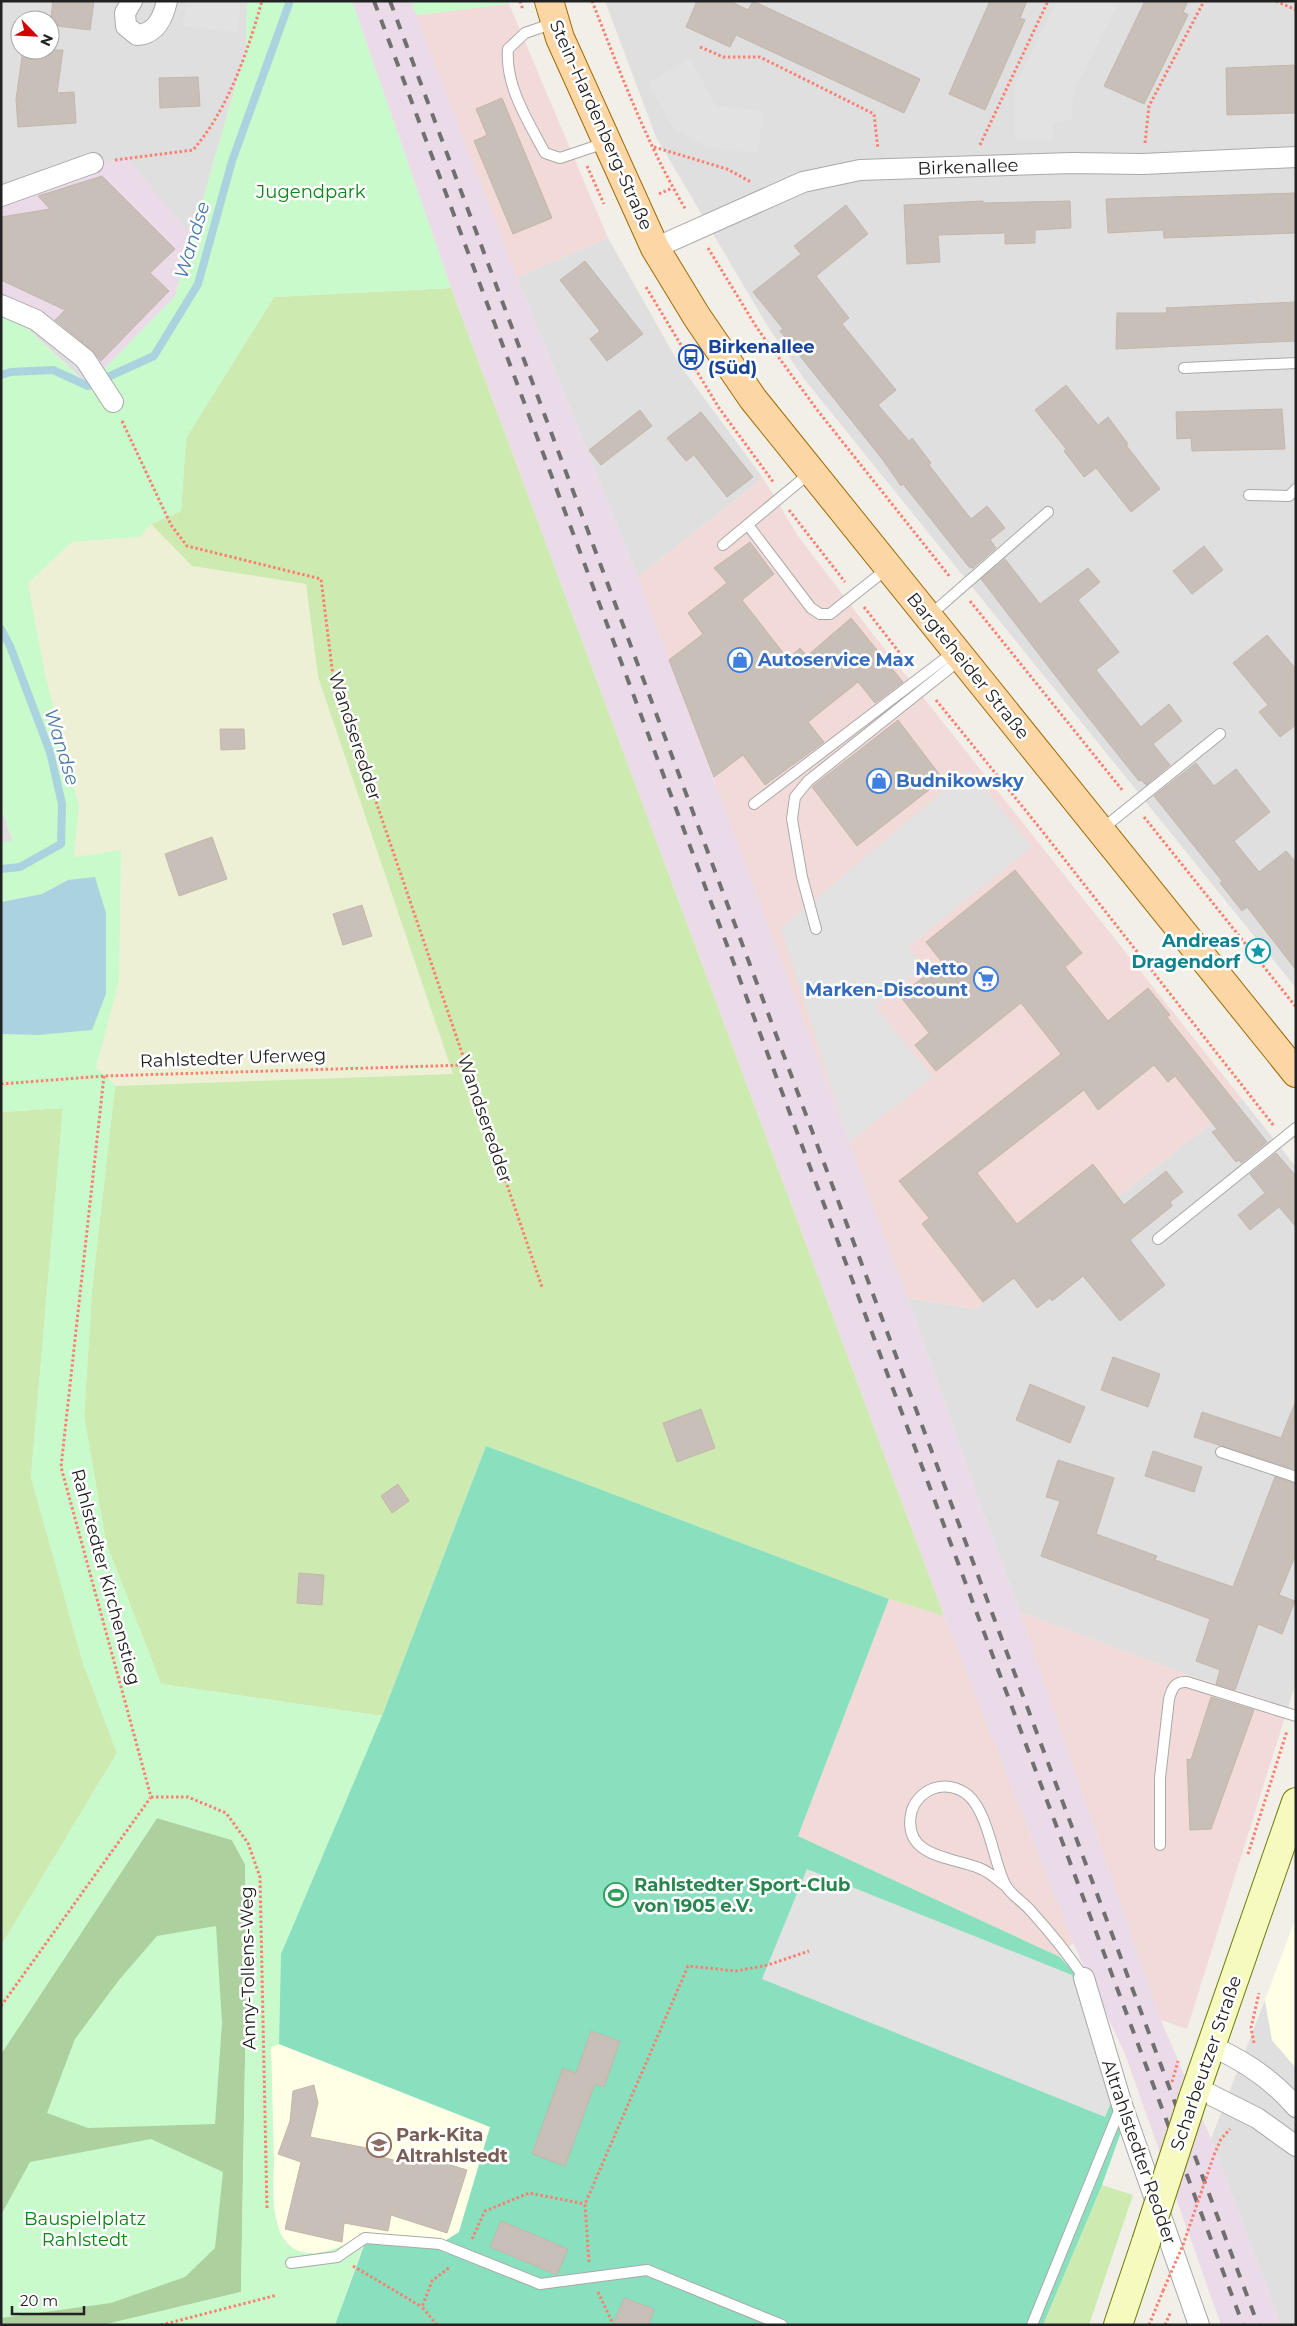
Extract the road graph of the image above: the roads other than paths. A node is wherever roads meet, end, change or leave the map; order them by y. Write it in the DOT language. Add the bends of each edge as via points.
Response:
graph roads {
  1 [pos="132,1"];
  2 [pos="167,1"];
  3 [pos="552,12"];
  4 [pos="606,142"];
  5 [pos="1296,157"];
  6 [pos="93,163"];
  7 [pos="1,196"];
  8 [pos="655,248"];
  9 [pos="1,305"];
  10 [pos="1296,363"];
  11 [pos="1184,368"];
  12 [pos="113,402"];
  13 [pos="812,472"];
  14 [pos="1296,489"];
  15 [pos="1249,495"];
  16 [pos="1048,512"];
  17 [pos="748,525"];
  18 [pos="724,545"];
  19 [pos="889,568"];
  20 [pos="928,617"];
  21 [pos="959,654"];
  22 [pos="1220,734"];
  23 [pos="754,804"];
  24 [pos="1100,830"];
  25 [pos="816,929"];
  26 [pos="1296,1073"];
  27 [pos="1296,1128"];
  28 [pos="1158,1239"];
  29 [pos="1221,1452"];
  30 [pos="1296,1476"];
  31 [pos="1296,1716"];
  32 [pos="1296,1802"];
  33 [pos="1160,1845"];
  34 [pos="1004,1885"];
  35 [pos="1084,1978"];
  36 [pos="1211,2046"];
  37 [pos="1195,2093"];
  38 [pos="1122,2105"];
  39 [pos="1296,2107"];
  40 [pos="1296,2146"];
  41 [pos="291,2263"];
  42 [pos="782,2325"];
  43 [pos="1032,2325"];
  44 [pos="1118,2325"];
  45 [pos="1199,2325"];
  1 -- 2 [label="street" via="125,13 126,26 137,35 155,27 161,20"];
  3 -- 4 [label="main road, Stein-Hardenberg-Straße" via="560,38"];
  3 -- 4 [label="lane" via="508,50 506,65 512,85 545,153 560,158"];
  4 -- 8 [label="main road, Stein-Hardenberg-Straße"];
  5 -- 8 [label="street, Birkenallee" via="860,170 803,182"];
  6 -- 7 [label="street"];
  8 -- 13 [label="main road, Bargteheider Straße" via="697,318 753,399"];
  9 -- 12 [label="street" via="36,320 86,359"];
  10 -- 11 [label="lane"];
  13 -- 17 [label="lane"];
  13 -- 19 [label="main road, Bargteheider Straße"];
  14 -- 15 [label="lane" via="1289,496"];
  16 -- 20 [label="lane"];
  17 -- 18 [label="lane"];
  17 -- 19 [label="lane" via="811,608 820,614 830,614"];
  19 -- 20 [label="main road, Bargteheider Straße"];
  20 -- 21 [label="main road, Bargteheider Straße"];
  21 -- 23 [label="lane"];
  21 -- 24 [label="main road, Bargteheider Straße"];
  21 -- 25 [label="lane" via="808,781 795,797 792,819 802,877"];
  22 -- 24 [label="lane"];
  24 -- 26 [label="main road, Bargteheider Straße"];
  27 -- 28 [label="lane"];
  29 -- 30 [label="lane"];
  31 -- 33 [label="lane" via="1187,1682 1177,1683 1169,1699 1160,1778"];
  32 -- 36 [label="main road, Scharbeutzer Straße"];
  34 -- 34 [label="lane" via="987,1830 969,1796 950,1787 939,1787 923,1794 910,1819 910,1829 922,1848 981,1868"];
  34 -- 35 [label="lane" via="1030,1910"];
  35 -- 38 [label="street, Altrahlstedter Redder"];
  36 -- 37 [label="main road, Scharbeutzer Straße"];
  36 -- 39 [label="street" via="1256,2071 1278,2087"];
  37 -- 40 [label="street" via="1242,2109"];
  37 -- 44 [label="main road, Scharbeutzer Straße, bridge"];
  38 -- 43 [label="lane"];
  38 -- 45 [label="street, Altrahlstedter Redder"];
  41 -- 42 [label="lane" via="337,2257 365,2238 440,2244 540,2284 647,2270"];
}
